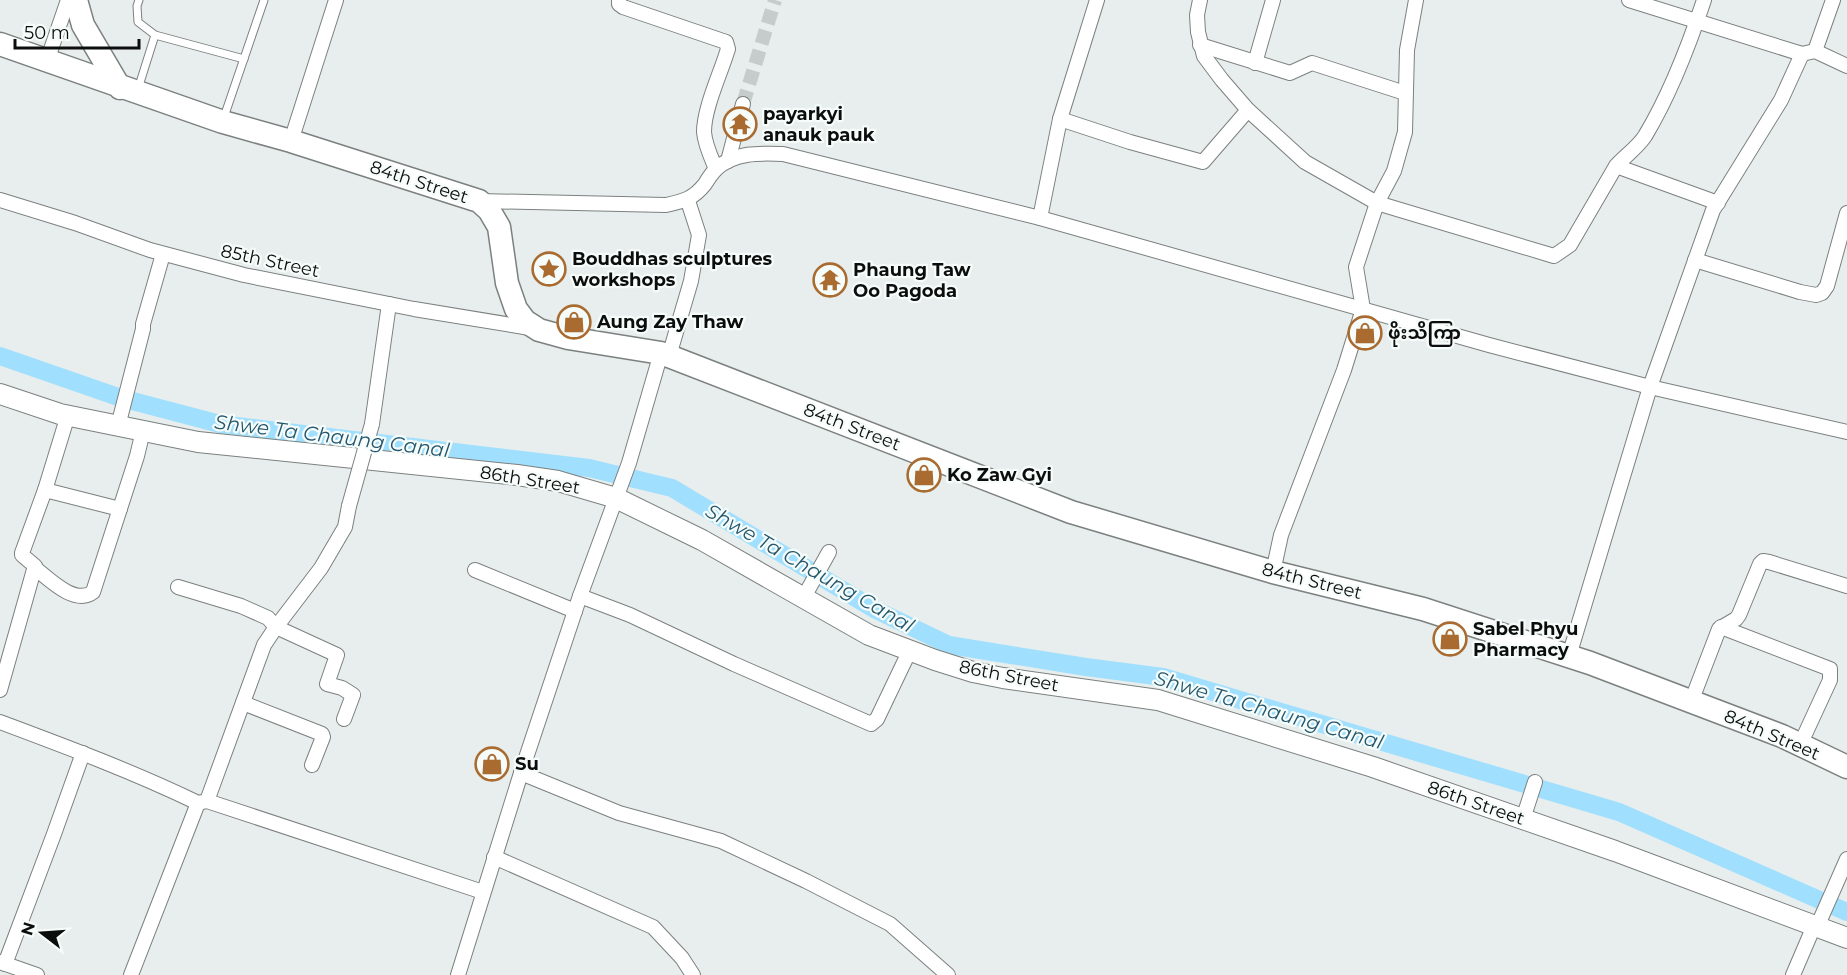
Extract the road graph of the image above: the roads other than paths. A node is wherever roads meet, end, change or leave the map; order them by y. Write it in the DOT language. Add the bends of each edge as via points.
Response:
graph roads {
  1 [pos="68,0"];
  2 [pos="76,0"];
  3 [pos="139,0"];
  4 [pos="264,0"];
  5 [pos="336,0"];
  6 [pos="619,0"];
  7 [pos="1097,0"];
  8 [pos="1200,0"];
  9 [pos="1273,0"];
  10 [pos="1416,0"];
  11 [pos="1629,0"];
  12 [pos="1704,0"];
  13 [pos="1833,0"];
  14 [pos="1697,21"];
  15 [pos="155,35"];
  16 [pos="0,44"];
  17 [pos="1200,45"];
  18 [pos="1808,53"];
  19 [pos="243,59"];
  20 [pos="47,62"];
  21 [pos="1255,63"];
  22 [pos="1847,66"];
  23 [pos="128,91"];
  24 [pos="1405,93"];
  25 [pos="743,104"];
  26 [pos="1248,110"];
  27 [pos="1060,119"];
  28 [pos="223,122"];
  29 [pos="291,141"];
  30 [pos="728,161"];
  31 [pos="1616,166"];
  32 [pos="716,169"];
  33 [pos="0,200"];
  34 [pos="479,201"];
  35 [pos="688,201"];
  36 [pos="1377,203"];
  37 [pos="1718,203"];
  38 [pos="1847,213"];
  39 [pos="1040,218"];
  40 [pos="1844,237"];
  41 [pos="163,254"];
  42 [pos="1695,260"];
  43 [pos="388,304"];
  44 [pos="1364,309"];
  45 [pos="539,330"];
  46 [pos="665,354"];
  47 [pos="1650,387"];
  48 [pos="0,394"];
  49 [pos="68,415"];
  50 [pos="120,419"];
  51 [pos="143,431"];
  52 [pos="1847,432"];
  53 [pos="45,490"];
  54 [pos="618,492"];
  55 [pos="120,509"];
  56 [pos="829,552"];
  57 [pos="35,568"];
  58 [pos="475,570"];
  59 [pos="1273,572"];
  60 [pos="1847,586"];
  61 [pos="178,587"];
  62 [pos="808,590"];
  63 [pos="580,596"];
  64 [pos="575,611"];
  65 [pos="276,627"];
  66 [pos="1721,627"];
  67 [pos="910,650"];
  68 [pos="1569,656"];
  69 [pos="0,690"];
  70 [pos="1691,702"];
  71 [pos="243,703"];
  72 [pos="344,719"];
  73 [pos="0,722"];
  74 [pos="1800,745"];
  75 [pos="82,753"];
  76 [pos="312,765"];
  77 [pos="1847,767"];
  78 [pos="521,773"];
  79 [pos="1535,782"];
  80 [pos="202,802"];
  81 [pos="1523,819"];
  82 [pos="494,857"];
  83 [pos="1847,860"];
  84 [pos="483,892"];
  85 [pos="1818,923"];
  86 [pos="1847,938"];
  87 [pos="2,963"];
  88 [pos="37,975"];
  89 [pos="130,975"];
  90 [pos="458,975"];
  91 [pos="693,975"];
  92 [pos="948,975"];
  93 [pos="1793,975"];
  1 -- 20 [label="street"];
  2 -- 23 [label="main road" via="82,26"];
  3 -- 15 [label="lane" via="138,22"];
  4 -- 19 [label="lane"];
  5 -- 29 [label="street"];
  6 -- 32 [label="street" via="623,7 726,42 728,49 705,120 706,146"];
  7 -- 27 [label="street"];
  8 -- 17 [label="street"];
  9 -- 21 [label="street"];
  10 -- 24 [label="street" via="1407,50"];
  11 -- 14 [label="street"];
  12 -- 14 [label="street"];
  13 -- 18 [label="street"];
  14 -- 18 [label="street"];
  14 -- 31 [label="street" via="1644,138"];
  15 -- 19 [label="lane"];
  15 -- 23 [label="lane"];
  16 -- 20 [label="main road, 84th Street"];
  17 -- 21 [label="street"];
  17 -- 26 [label="street" via="1204,56"];
  18 -- 22 [label="street"];
  18 -- 37 [label="street"];
  19 -- 28 [label="lane"];
  20 -- 23 [label="main road, 84th Street"];
  21 -- 24 [label="street" via="1290,74 1312,63"];
  23 -- 28 [label="main road, 84th Street"];
  24 -- 36 [label="street" via="1405,132 1394,171"];
  25 -- 30 [label="street"];
  26 -- 27 [label="street" via="1203,162"];
  26 -- 36 [label="street" via="1305,162"];
  27 -- 39 [label="street"];
  28 -- 29 [label="main road, 84th Street"];
  29 -- 34 [label="main road, 84th Street"];
  30 -- 32 [label="street"];
  30 -- 39 [label="street" via="745,154 783,154"];
  31 -- 36 [label="street" via="1570,245 1554,256"];
  31 -- 37 [label="street"];
  32 -- 35 [label="street"];
  33 -- 41 [label="street, 85th Street"];
  34 -- 35 [label="street" via="666,205"];
  34 -- 45 [label="main road, 84th Street" via="499,227 507,283 516,309"];
  35 -- 46 [label="street" via="699,236 691,281"];
  36 -- 44 [label="street" via="1356,267"];
  37 -- 42 [label="street"];
  38 -- 40 [label="street"];
  39 -- 44 [label="street"];
  40 -- 42 [label="street" via="1827,286 1816,295"];
  41 -- 43 [label="street, 85th Street"];
  41 -- 50 [label="street"];
  42 -- 47 [label="street"];
  43 -- 45 [label="street, 85th Street"];
  43 -- 65 [label="street, bridge" via="372,424 345,527 321,568"];
  44 -- 47 [label="street"];
  44 -- 59 [label="street" via="1281,535"];
  45 -- 46 [label="main road, 84th Street"];
  46 -- 54 [label="street"];
  46 -- 59 [label="main road, 84th Street" via="1071,512"];
  47 -- 52 [label="street"];
  47 -- 68 [label="street"];
  48 -- 49 [label="main road, 86th Street"];
  49 -- 50 [label="main road, 86th Street"];
  49 -- 53 [label="street"];
  50 -- 51 [label="main road, 86th Street"];
  51 -- 54 [label="main road, 86th Street" via="198,442 517,475"];
  51 -- 55 [label="street"];
  53 -- 55 [label="street"];
  53 -- 57 [label="street" via="22,553"];
  54 -- 62 [label="main road, 86th Street" via="702,540"];
  54 -- 63 [label="street"];
  55 -- 57 [label="street" via="90,595 69,593"];
  56 -- 62 [label="street"];
  57 -- 69 [label="street"];
  58 -- 64 [label="street"];
  59 -- 68 [label="main road, 84th Street" via="1423,609"];
  60 -- 66 [label="street" via="1763,561 1739,615"];
  61 -- 65 [label="street" via="241,606 268,618"];
  62 -- 67 [label="main road, 86th Street" via="868,635"];
  63 -- 64 [label="street"];
  63 -- 67 [label="street" via="871,724 878,719"];
  64 -- 78 [label="street"];
  65 -- 71 [label="street" via="264,645"];
  65 -- 72 [label="street" via="337,655 327,684 353,695"];
  66 -- 70 [label="street"];
  66 -- 74 [label="street" via="1830,669 1830,680"];
  67 -- 81 [label="main road, 86th Street" via="983,674 1158,700 1364,764"];
  68 -- 70 [label="main road, 84th Street"];
  70 -- 74 [label="main road, 84th Street"];
  71 -- 76 [label="street" via="321,734"];
  71 -- 80 [label="street"];
  73 -- 75 [label="street"];
  74 -- 77 [label="main road, 84th Street"];
  75 -- 80 [label="street"];
  75 -- 87 [label="street"];
  78 -- 82 [label="street"];
  78 -- 92 [label="street" via="619,813 721,841 795,876 890,924"];
  79 -- 81 [label="street"];
  80 -- 84 [label="street"];
  80 -- 89 [label="street"];
  81 -- 85 [label="main road, 86th Street"];
  82 -- 84 [label="street"];
  82 -- 91 [label="street" via="653,927"];
  83 -- 85 [label="street"];
  84 -- 90 [label="street"];
  85 -- 86 [label="main road, 86th Street"];
  85 -- 93 [label="street"];
  87 -- 88 [label="street"];
}
